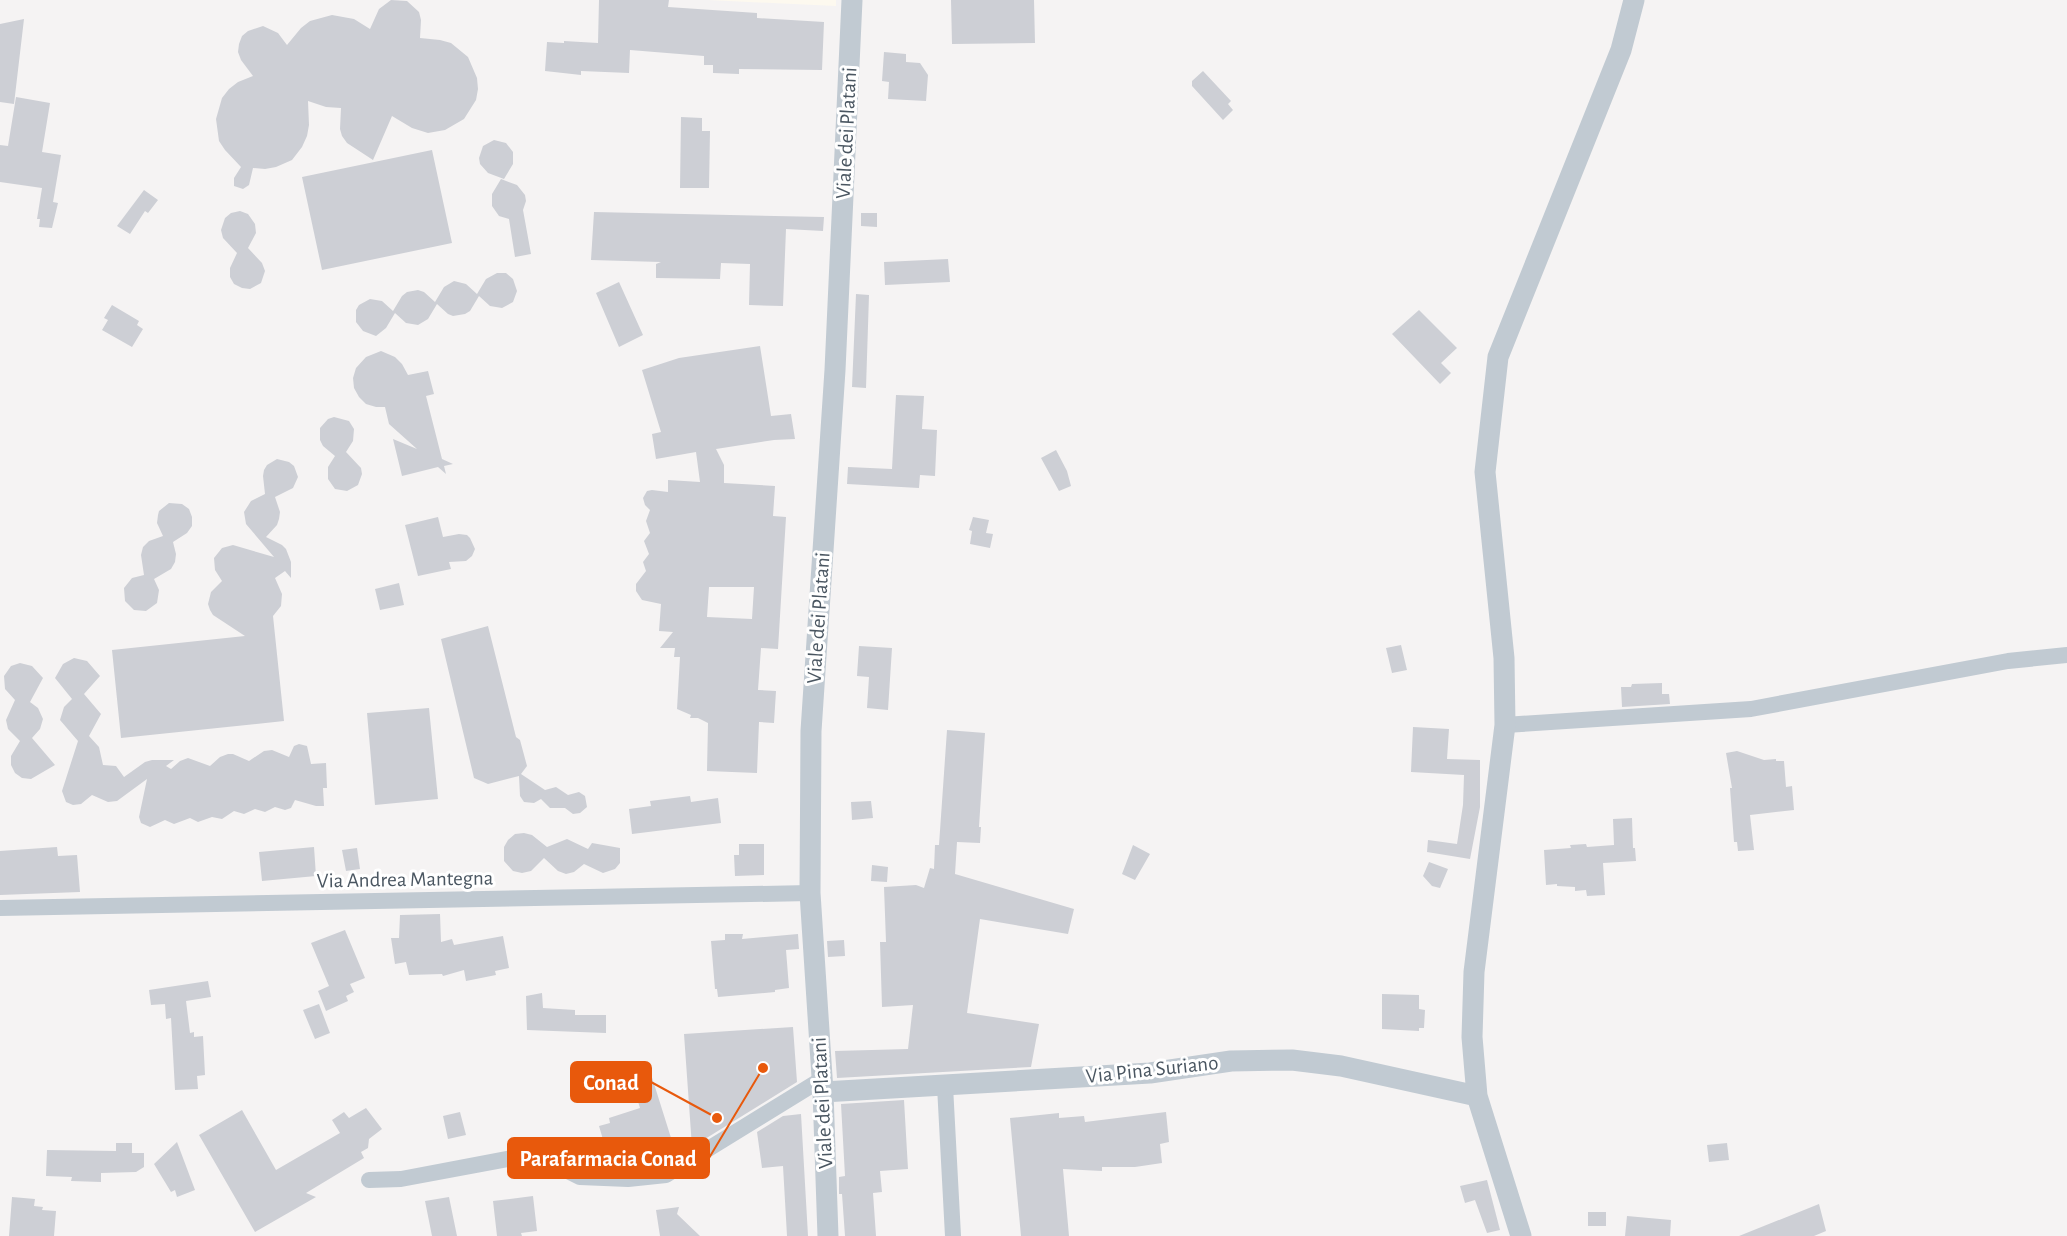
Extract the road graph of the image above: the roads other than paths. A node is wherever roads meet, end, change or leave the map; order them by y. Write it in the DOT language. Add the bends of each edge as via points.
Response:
graph roads {
  1 [pos="852,0"];
  2 [pos="1634,0"];
  3 [pos="2067,655"];
  4 [pos="1506,725"];
  5 [pos="810,893"];
  6 [pos="0,908"];
  7 [pos="822,1086"];
  8 [pos="945,1086"];
  9 [pos="1477,1096"];
  10 [pos="369,1180"];
  11 [pos="828,1236"];
  12 [pos="953,1236"];
  13 [pos="1521,1236"];
  1 -- 5 [label="street, Viale dei Platani" via="835,370 811,731"];
  2 -- 4 [label="street" via="1620,50 1497,357 1485,472 1504,658"];
  3 -- 4 [label="street" via="2008,661 1751,709"];
  4 -- 9 [label="street" via="1474,972 1472,1037"];
  5 -- 6 [label="street, Via Andrea Mantegna"];
  5 -- 7 [label="street, Viale dei Platani"];
  7 -- 8 [label="street, Via Pina Suriano"];
  7 -- 10 [label="street" via="666,1175 628,1179 580,1177 534,1154 401,1179"];
  7 -- 11 [label="street, Viale dei Platani"];
  8 -- 9 [label="street, Via Pina Suriano" via="1150,1073 1231,1061 1292,1060 1341,1066"];
  8 -- 12 [label="street"];
  9 -- 13 [label="street"];
}
